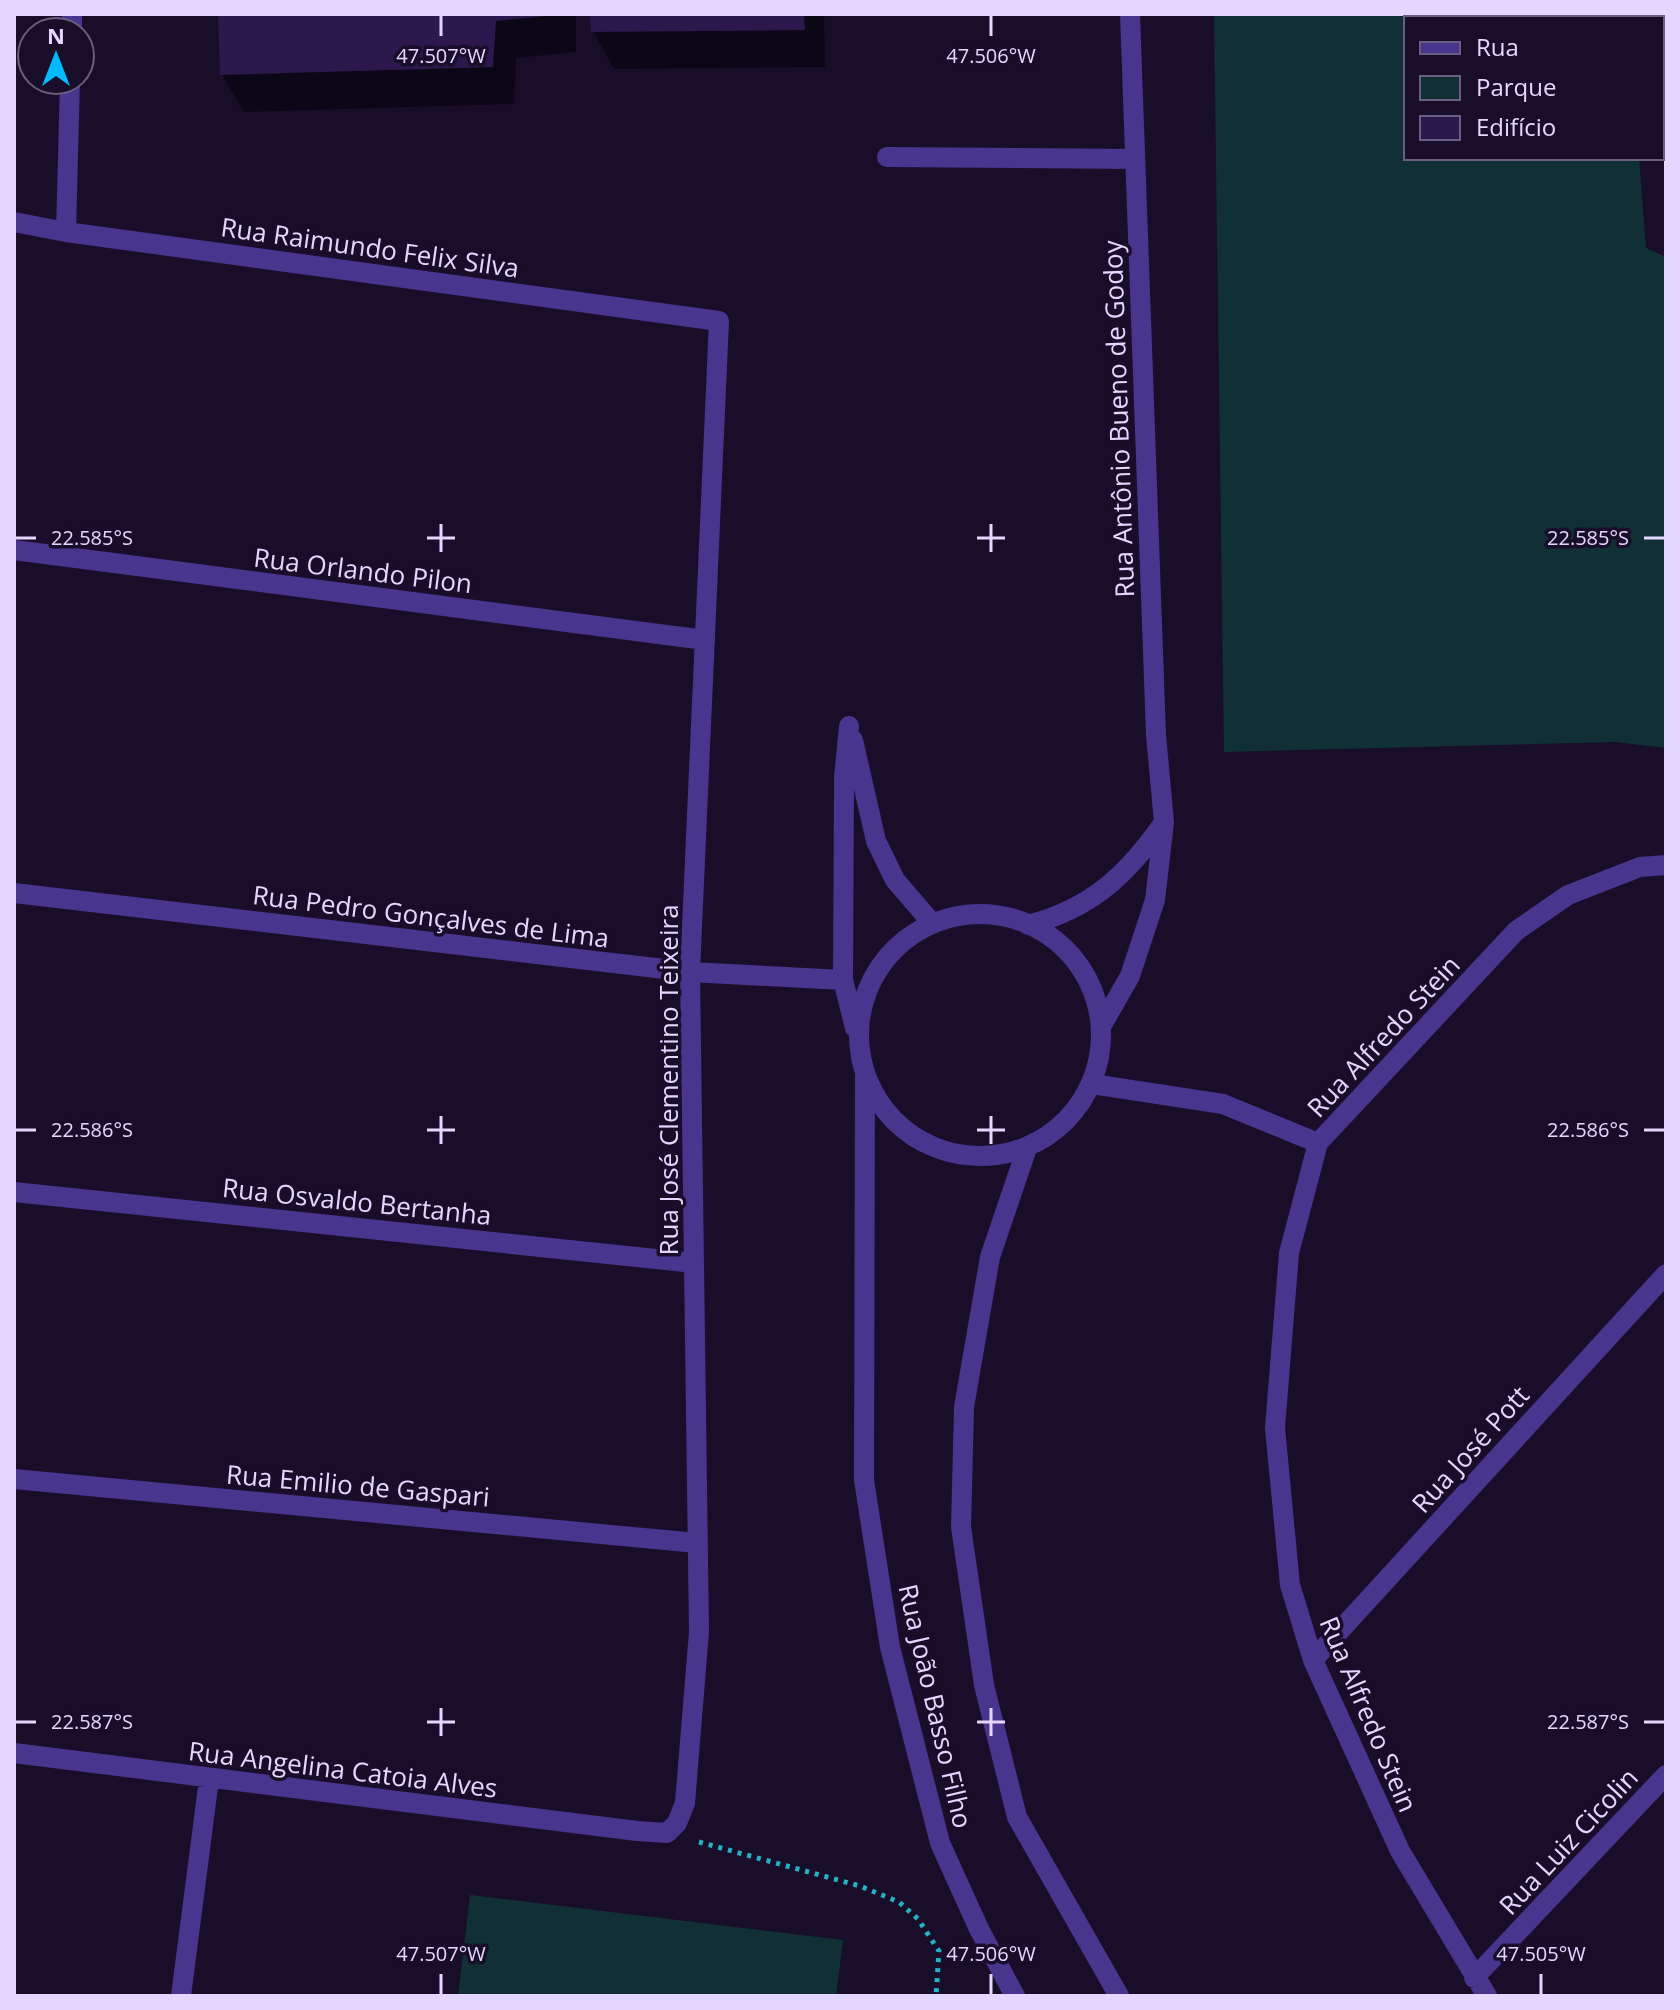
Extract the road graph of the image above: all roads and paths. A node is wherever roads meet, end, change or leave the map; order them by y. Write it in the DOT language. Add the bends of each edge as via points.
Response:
graph roads {
  1 [pos="1130,14"];
  2 [pos="70,96"];
  3 [pos="887,157"];
  4 [pos="1134,159"];
  5 [pos="14,222"];
  6 [pos="66,232"];
  7 [pos="719,321"];
  8 [pos="14,550"];
  9 [pos="705,640"];
  10 [pos="1164,822"];
  11 [pos="1666,865"];
  12 [pos="14,893"];
  13 [pos="932,923"];
  14 [pos="1028,925"];
  15 [pos="690,972"];
  16 [pos="843,980"];
  17 [pos="1102,1025"];
  18 [pos="857,1037"];
  19 [pos="865,1076"];
  20 [pos="1092,1084"];
  21 [pos="1318,1143"];
  22 [pos="1027,1148"];
  23 [pos="14,1192"];
  24 [pos="694,1263"];
  25 [pos="1666,1274"];
  26 [pos="14,1479"];
  27 [pos="697,1543"];
  28 [pos="1313,1660"];
  29 [pos="14,1753"];
  30 [pos="1666,1775"];
  31 [pos="209,1779"];
  32 [pos="667,1833"];
  33 [pos="1474,1978"];
  34 [pos="181,1996"];
  35 [pos="936,1996"];
  36 [pos="1015,1996"];
  37 [pos="1119,1996"];
  38 [pos="1487,1996"];
  1 -- 4 [label="street, Rua Antônio Bueno de Godoy"];
  2 -- 6 [label="street"];
  3 -- 4 [label="street"];
  4 -- 10 [label="street, Rua Antônio Bueno de Godoy" via="1156,735"];
  5 -- 6 [label="street, Rua Raimundo Felix Silva"];
  6 -- 7 [label="street, Rua Raimundo Felix Silva"];
  7 -- 9 [label="street, Rua José Clementino Teixeira"];
  8 -- 9 [label="street, Rua Orlando Pilon"];
  9 -- 15 [label="street, Rua José Clementino Teixeira"];
  10 -- 14 [label="street" via="1139,857 1095,896 1059,917"];
  10 -- 17 [label="street, Rua Antônio Bueno de Godoy" via="1155,900 1130,976"];
  11 -- 21 [label="street, Rua Alfredo Stein" via="1640,867 1568,895 1516,931"];
  12 -- 15 [label="street, Rua Pedro Gonçalves de Lima"];
  13 -- 14 [label="street" via="970,913 1008,916"];
  13 -- 16 [label="street" via="895,880 876,841 849,726"];
  13 -- 18 [label="street" via="893,950 879,970 866,990"];
  14 -- 17 [label="street" via="1073,955 1093,988"];
  15 -- 16 [label="street, Rua Pedro Gonçalves de Lima"];
  15 -- 24 [label="street, Rua José Clementino Teixeira"];
  16 -- 18 [label="street"];
  17 -- 20 [label="street" via="1101,1055"];
  18 -- 19 [label="street"];
  19 -- 22 [label="street" via="884,1110 913,1137 949,1153 988,1157"];
  19 -- 36 [label="street, Rua João Basso Filho" via="864,1480 890,1647 940,1843"];
  20 -- 21 [label="street" via="1223,1104"];
  20 -- 22 [label="street" via="1066,1122"];
  21 -- 28 [label="street, Rua Alfredo Stein" via="1289,1253 1275,1428 1290,1585"];
  22 -- 37 [label="street, Rua João Basso Filho" via="990,1257 964,1407 961,1527 984,1685 1017,1817"];
  23 -- 24 [label="street, Rua Osvaldo Bertanha"];
  24 -- 27 [label="street, Rua José Clementino Teixeira"];
  25 -- 28 [label="street, Rua José Pott"];
  26 -- 27 [label="street, Rua Emilio de Gaspari"];
  27 -- 32 [label="street, Rua José Clementino Teixeira" via="699,1632 685,1803"];
  28 -- 33 [label="street, Rua Alfredo Stein" via="1400,1851"];
  29 -- 31 [label="street, Rua Angelina Catoia Alves"];
  30 -- 33 [label="street, Rua Luiz Cicolin"];
  31 -- 32 [label="street, Rua Angelina Catoia Alves"];
  31 -- 34 [label="street"];
  32 -- 35 [label="path" via="860,1886 899,1902 939,1951"];
  33 -- 38 [label="street, Rua Alfredo Stein"];
}
